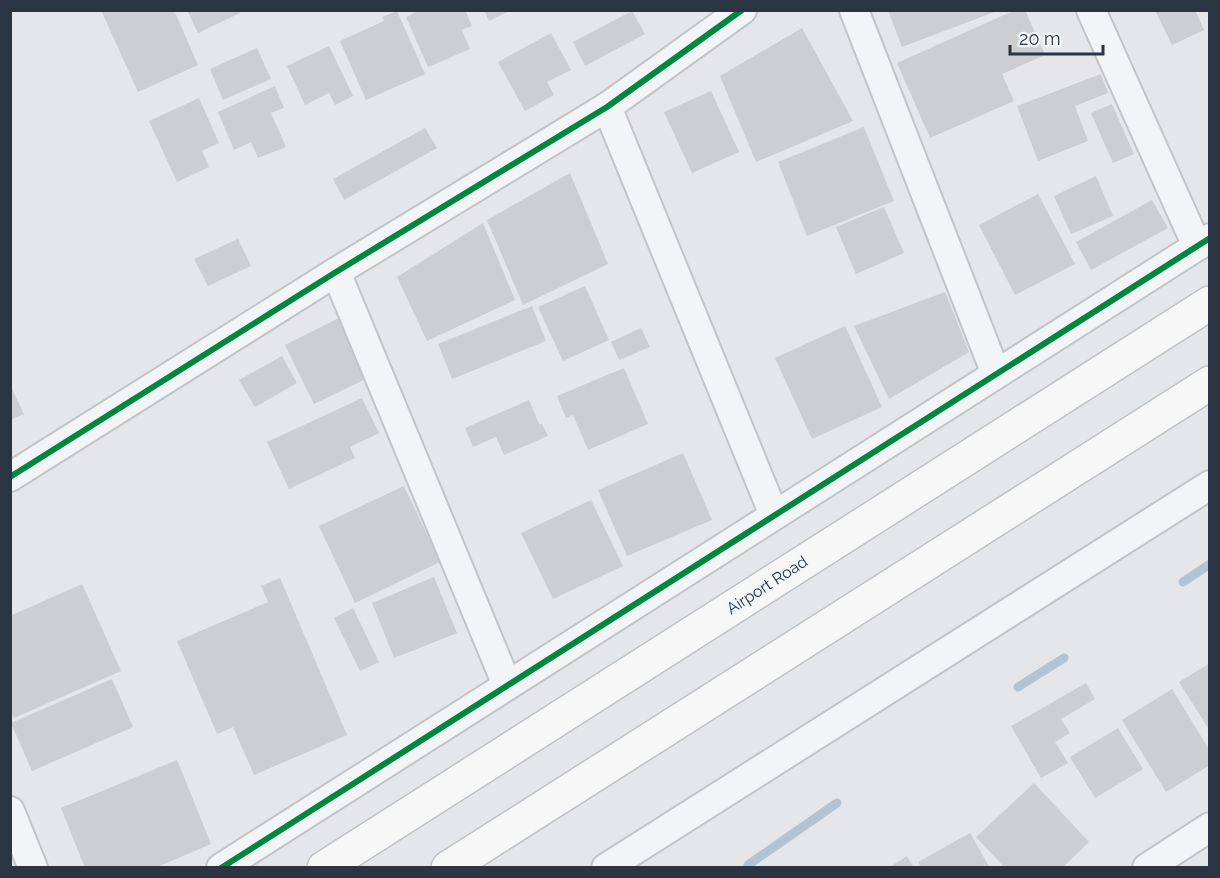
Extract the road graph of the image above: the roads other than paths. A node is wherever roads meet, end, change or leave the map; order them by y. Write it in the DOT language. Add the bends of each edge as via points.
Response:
graph roads {
  1 [pos="742,10"];
  2 [pos="854,10"];
  3 [pos="1091,10"];
  4 [pos="607,107"];
  5 [pos="1203,242"];
  6 [pos="336,273"];
  7 [pos="1209,303"];
  8 [pos="996,374"];
  9 [pos="1209,383"];
  10 [pos="10,477"];
  11 [pos="1209,485"];
  12 [pos="774,515"];
  13 [pos="507,685"];
  14 [pos="10,811"];
  15 [pos="1209,827"];
  16 [pos="33,867"];
  17 [pos="221,867"];
  18 [pos="324,867"];
  19 [pos="448,867"];
  20 [pos="606,867"];
  21 [pos="1147,867"];
  1 -- 4 [label="street"];
  2 -- 8 [label="street"];
  3 -- 5 [label="street"];
  4 -- 6 [label="street"];
  4 -- 12 [label="street"];
  5 -- 8 [label="street"];
  6 -- 10 [label="street"];
  6 -- 13 [label="street"];
  7 -- 18 [label="main road, Airport Road"];
  8 -- 12 [label="street"];
  9 -- 19 [label="main road"];
  11 -- 20 [label="street"];
  12 -- 13 [label="street"];
  13 -- 17 [label="street"];
  14 -- 16 [label="street"];
  15 -- 21 [label="street"];
}
